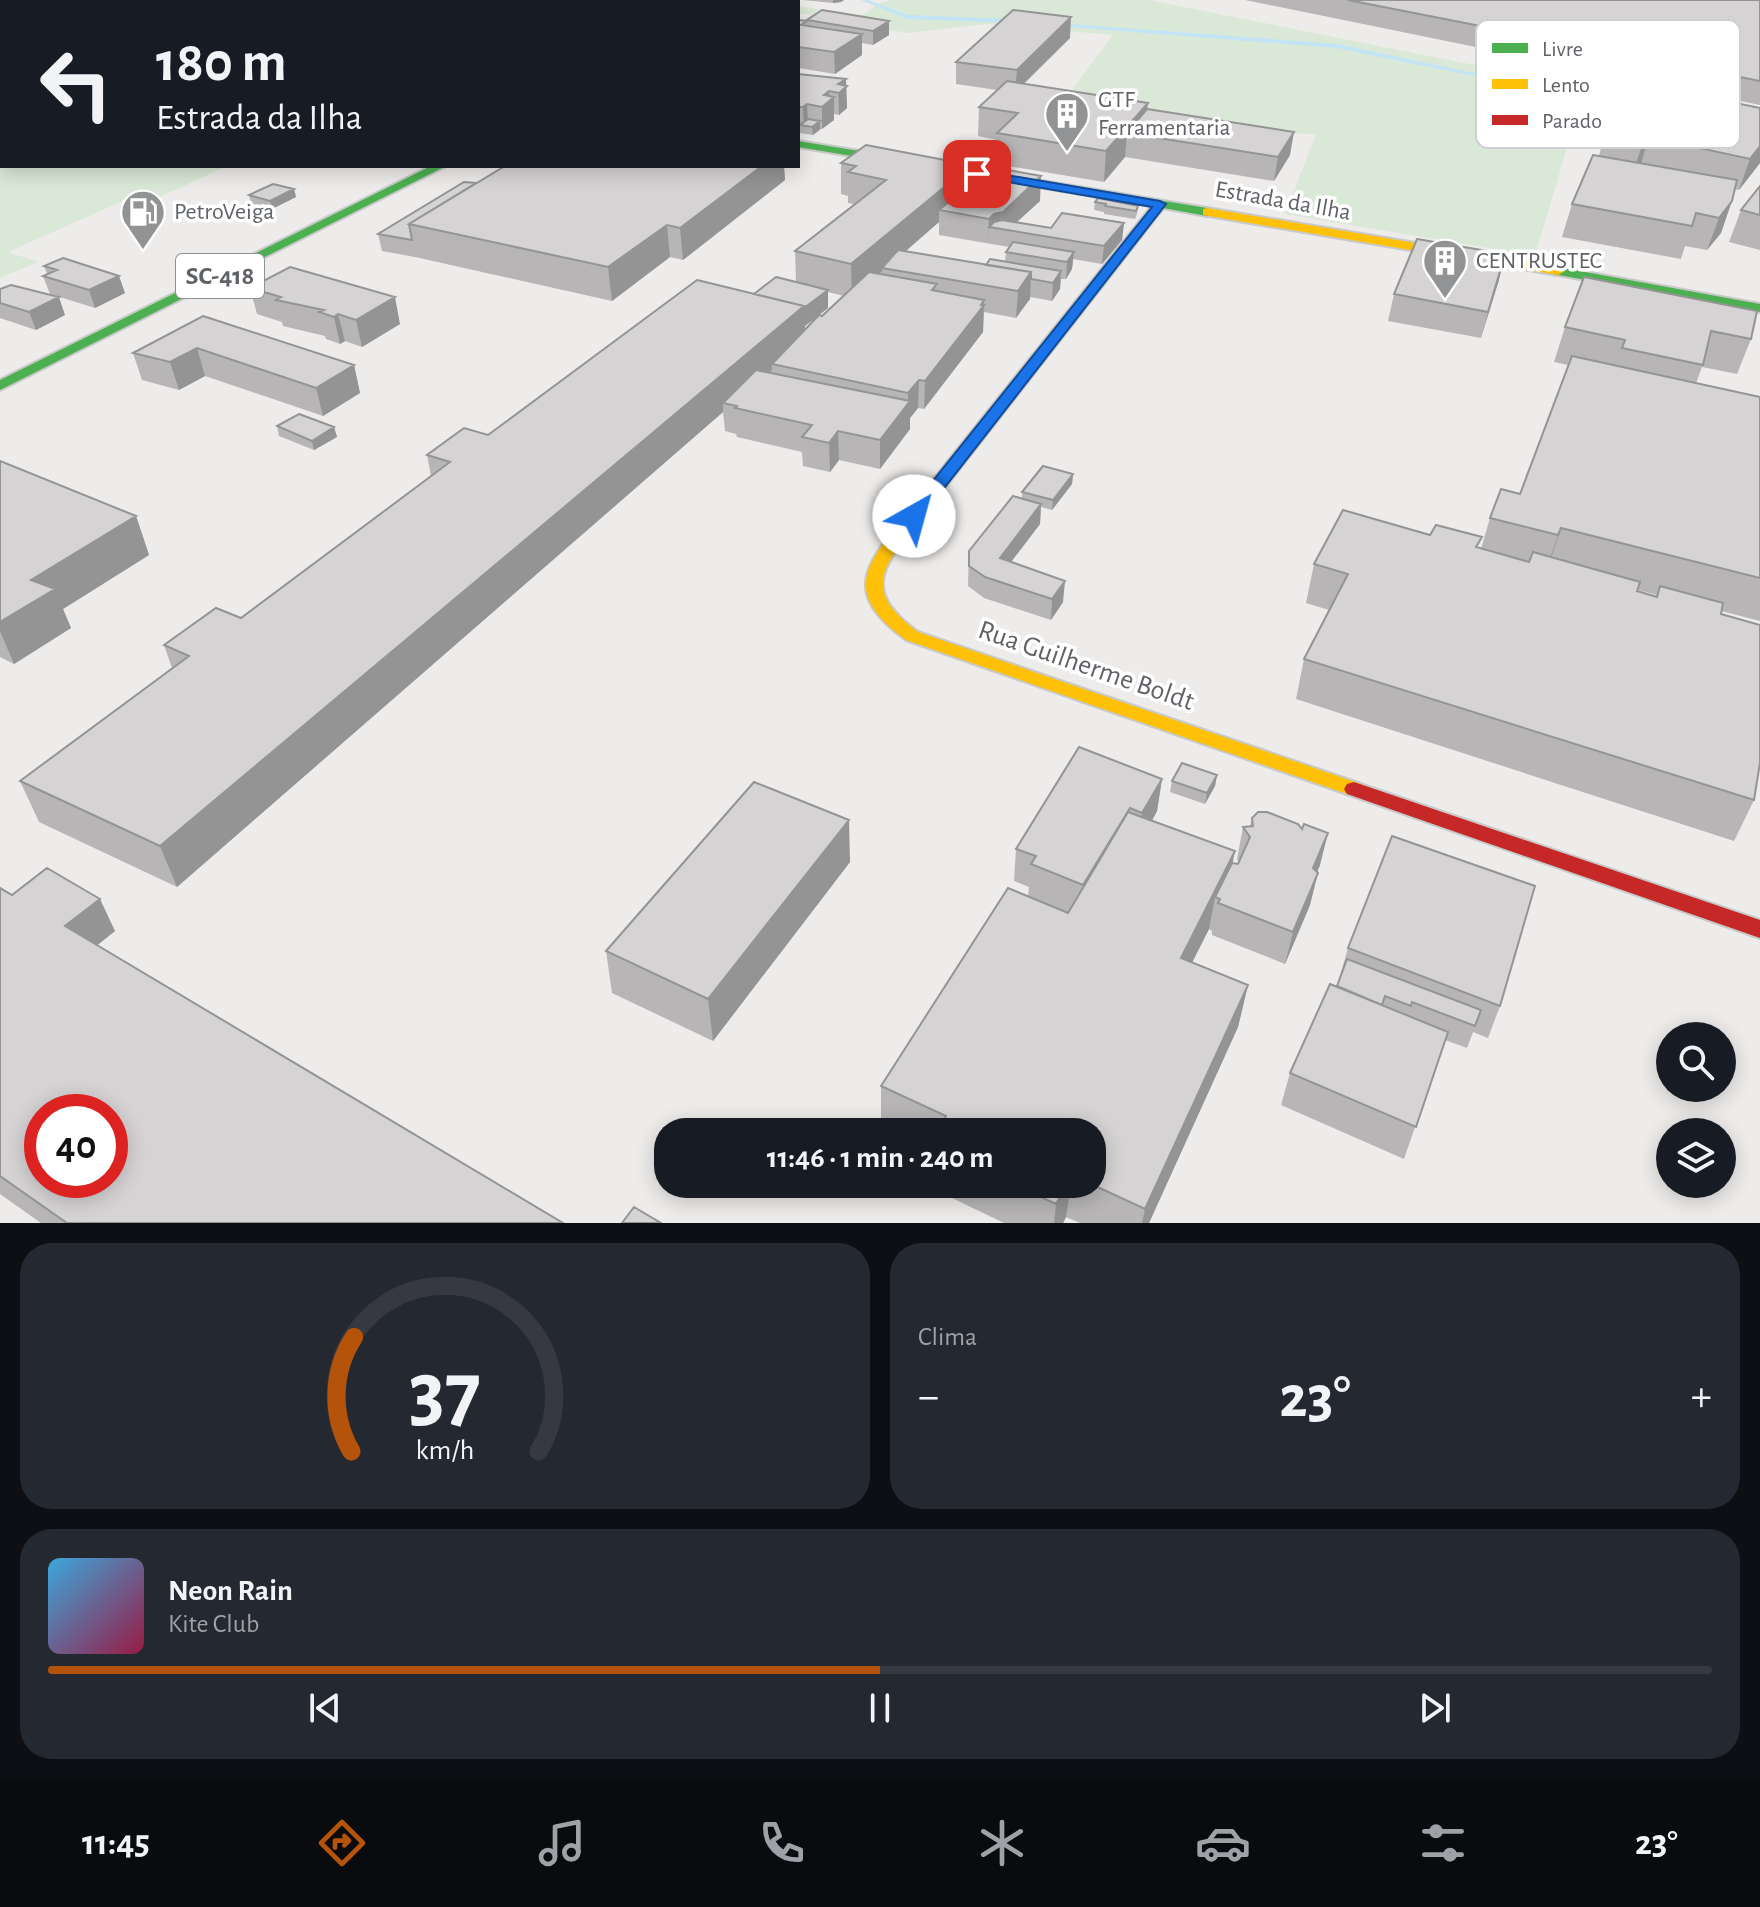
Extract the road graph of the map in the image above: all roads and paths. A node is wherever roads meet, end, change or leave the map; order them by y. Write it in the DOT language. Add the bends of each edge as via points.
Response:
graph roads {
  1 [pos="800,144"];
  2 [pos="436,168"];
  3 [pos="1160,204"];
  4 [pos="1760,308"];
  5 [pos="0,386"];
  6 [pos="1760,929"];
  1 -- 3 [label="street, Estrada da Ilha"];
  2 -- 5 [label="street, SC-418"];
  3 -- 4 [label="street, Estrada da Ilha"];
  3 -- 6 [label="street, Rua Guilherme Boldt" via="880,558 873,601 886,621 912,636"];
}
